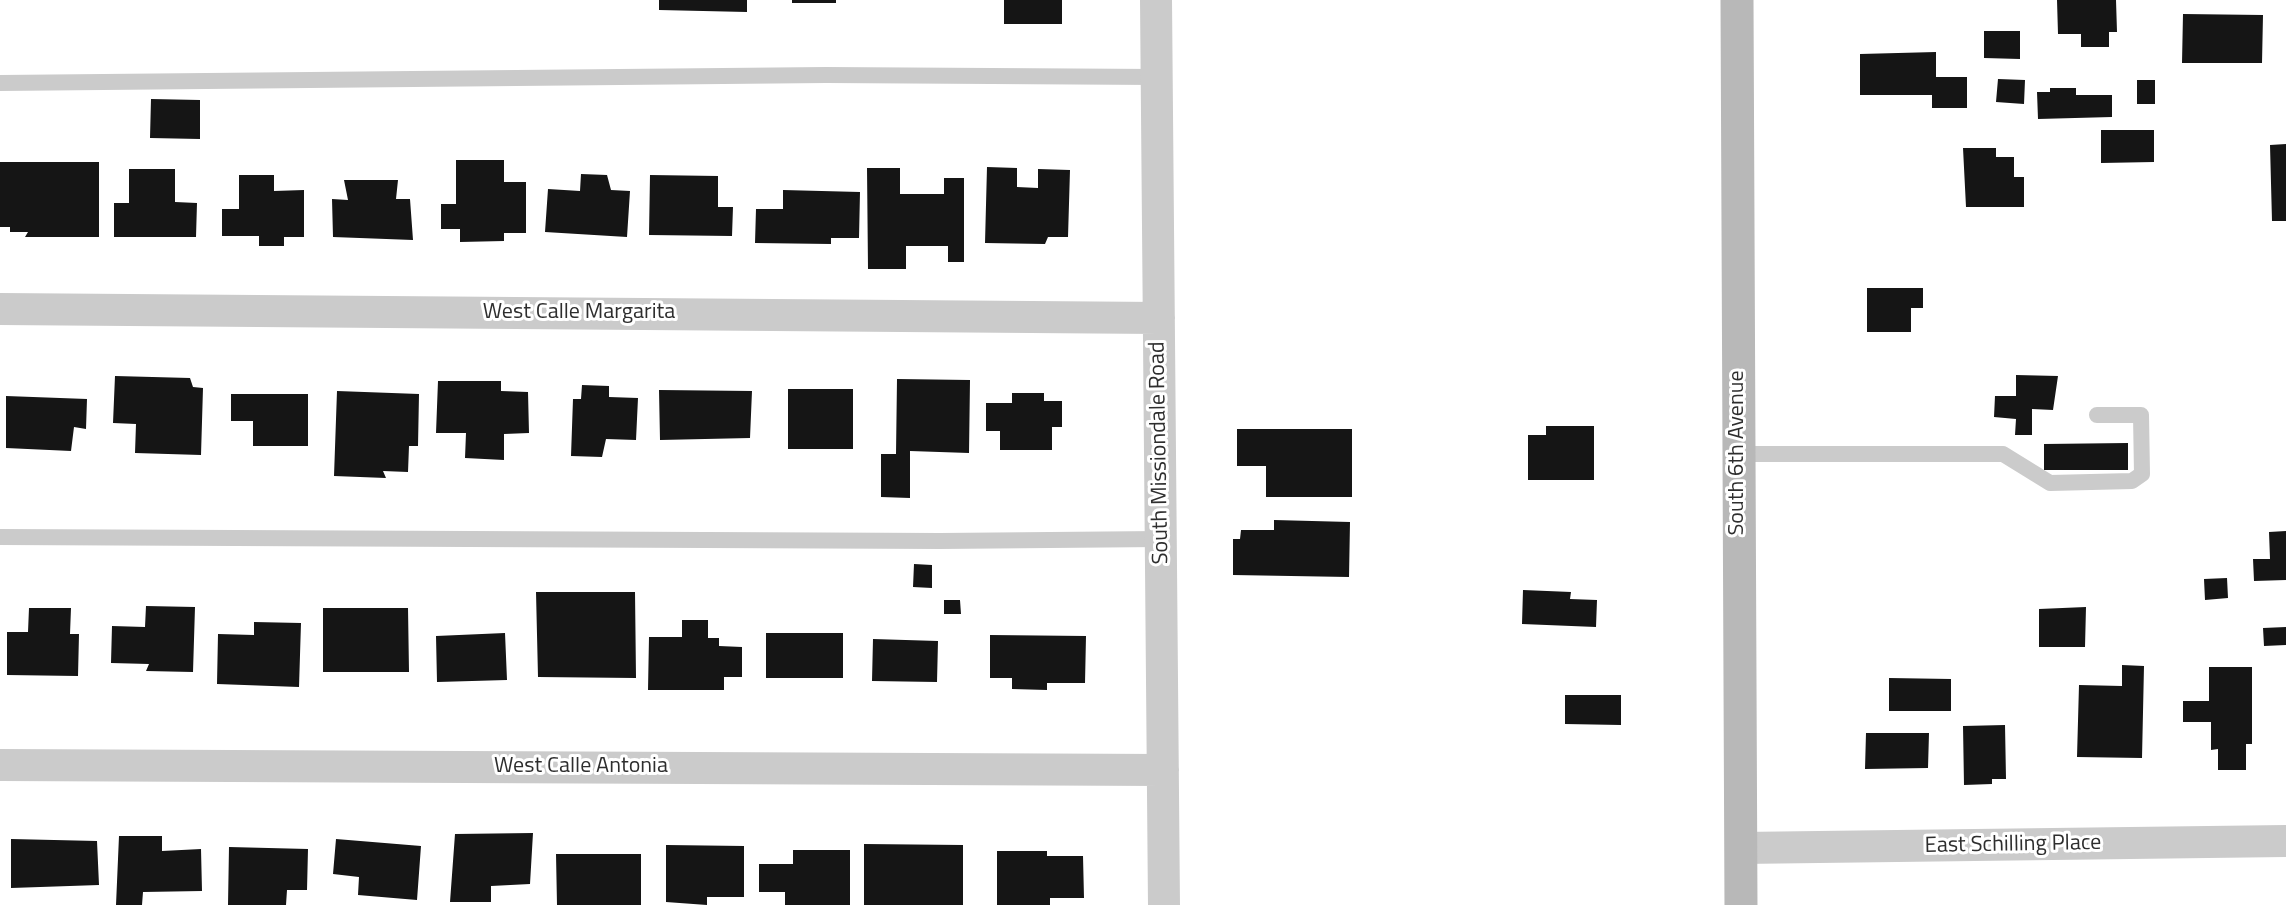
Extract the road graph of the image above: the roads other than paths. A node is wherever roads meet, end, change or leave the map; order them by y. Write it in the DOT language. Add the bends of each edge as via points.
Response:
graph roads {
  1 [pos="1156,0"];
  2 [pos="1737,0"];
  3 [pos="1157,77"];
  4 [pos="0,83"];
  5 [pos="0,309"];
  6 [pos="1159,318"];
  7 [pos="2097,415"];
  8 [pos="1738,454"];
  9 [pos="0,537"];
  10 [pos="1160,539"];
  11 [pos="0,765"];
  12 [pos="1163,770"];
  13 [pos="2286,841"];
  14 [pos="1741,848"];
  15 [pos="1164,905"];
  16 [pos="1741,905"];
  1 -- 3 [label="street, South Missiondale Road"];
  2 -- 8 [label="street, South 6th Avenue"];
  3 -- 4 [label="lane" via="826,75"];
  3 -- 6 [label="street, South Missiondale Road"];
  5 -- 6 [label="street, West Calle Margarita"];
  6 -- 10 [label="street, South Missiondale Road"];
  7 -- 8 [label="lane" via="2141,415 2142,474 2132,482 2049,483 2003,454"];
  8 -- 14 [label="street, South 6th Avenue"];
  9 -- 10 [label="lane"];
  10 -- 12 [label="street, South Missiondale Road"];
  11 -- 12 [label="street, West Calle Antonia"];
  12 -- 15 [label="street, South Missiondale Road"];
  13 -- 14 [label="street, East Schilling Place"];
  14 -- 16 [label="street, South 6th Avenue"];
}
